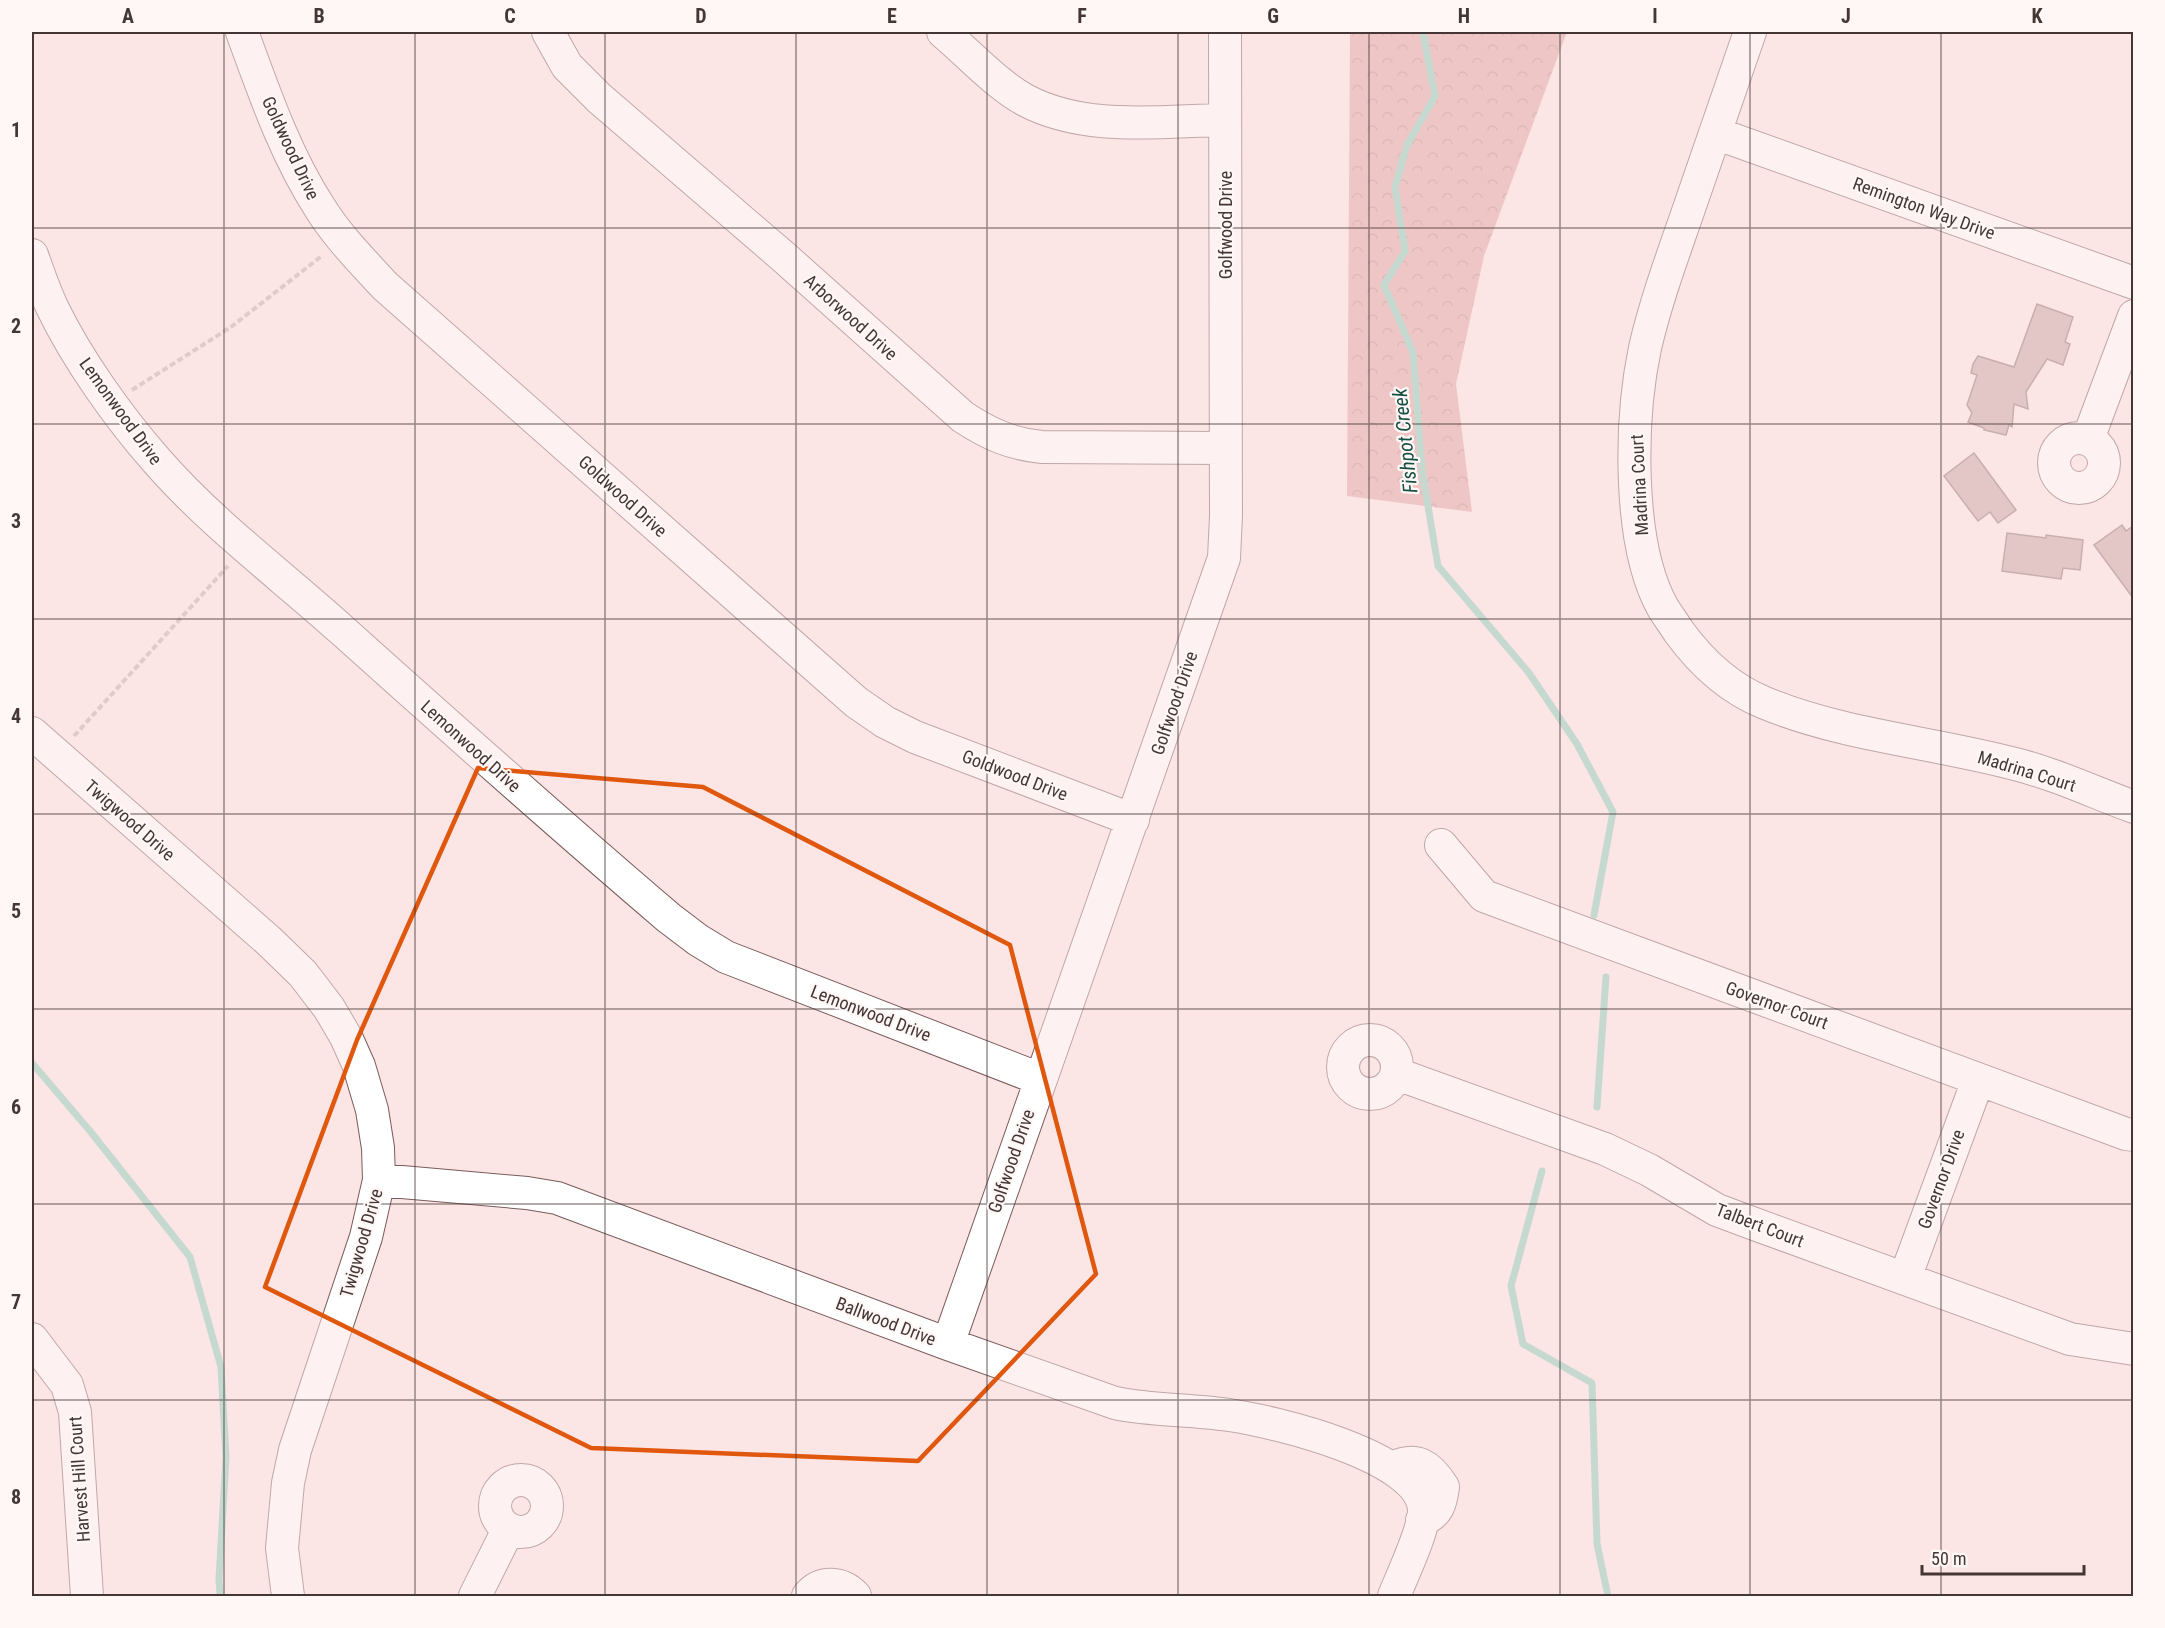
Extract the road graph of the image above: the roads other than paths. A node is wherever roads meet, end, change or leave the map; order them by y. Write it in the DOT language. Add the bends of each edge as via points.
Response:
graph roads {
  1 [pos="242,32"];
  2 [pos="548,32"];
  3 [pos="944,32"];
  4 [pos="1225,32"];
  5 [pos="1750,32"];
  6 [pos="1224,120"];
  7 [pos="1714,134"];
  8 [pos="32,255"];
  9 [pos="2133,283"];
  10 [pos="2133,316"];
  11 [pos="2088,440"];
  12 [pos="1225,448"];
  13 [pos="32,732"];
  14 [pos="2133,807"];
  15 [pos="1133,820"];
  16 [pos="1441,845"];
  17 [pos="1397,1074"];
  18 [pos="1040,1079"];
  19 [pos="1978,1080"];
  20 [pos="2133,1134"];
  21 [pos="379,1180"];
  22 [pos="1905,1278"];
  23 [pos="32,1339"];
  24 [pos="948,1344"];
  25 [pos="2133,1349"];
  26 [pos="508,1530"];
  27 [pos="87,1596"];
  28 [pos="288,1596"];
  29 [pos="475,1596"];
  30 [pos="808,1596"];
  31 [pos="855,1596"];
  32 [pos="1394,1596"];
  1 -- 15 [label="street, Goldwood Drive" via="299,171 339,236 385,286 856,702 915,737"];
  2 -- 12 [label="street, Arborwood Drive" via="567,66 599,98 963,417 983,430 1001,439 1042,447"];
  3 -- 6 [label="street" via="1023,99 1050,111 1106,122"];
  4 -- 6 [label="street, Golfwood Drive"];
  5 -- 7 [label="street, Madrina Court"];
  6 -- 12 [label="street, Golfwood Drive"];
  7 -- 9 [label="street, Remington Way Drive"];
  7 -- 14 [label="street, Madrina Court" via="1660,292 1636,406 1636,502 1641,540 1663,607 1708,665 1735,688 1764,703 1828,724 2014,763"];
  8 -- 18 [label="street, Lemonwood Drive" via="62,327 116,409 158,463 492,765 669,918 726,957"];
  10 -- 11 [label="street"];
  12 -- 15 [label="street, Golfwood Drive" via="1224,558"];
  13 -- 21 [label="street, Twigwood Drive" via="303,974 329,1008 359,1066 372,1110"];
  15 -- 18 [label="street, Golfwood Drive"];
  16 -- 19 [label="street, Governor Court" via="1484,896"];
  17 -- 22 [label="street, Talbert Court" via="1605,1149 1717,1210"];
  18 -- 24 [label="street, Golfwood Drive"];
  19 -- 20 [label="street, Governor Court"];
  19 -- 22 [label="street, Governor Drive"];
  21 -- 24 [label="street, Ballwood Drive" via="557,1198"];
  21 -- 28 [label="street, Twigwood Drive" via="366,1237 288,1483 282,1548"];
  22 -- 25 [label="street, Talbert Court" via="2070,1339"];
  23 -- 27 [label="street, Harvest Hill Court" via="67,1385 75,1412"];
  24 -- 32 [label="street, Ballwood Drive" via="1115,1403 1144,1409 1228,1414 1281,1426 1346,1445 1392,1468 1409,1481 1424,1509"];
  26 -- 29 [label="street"];
  30 -- 31 [label="street" via="831,1584 842,1586"];
}
